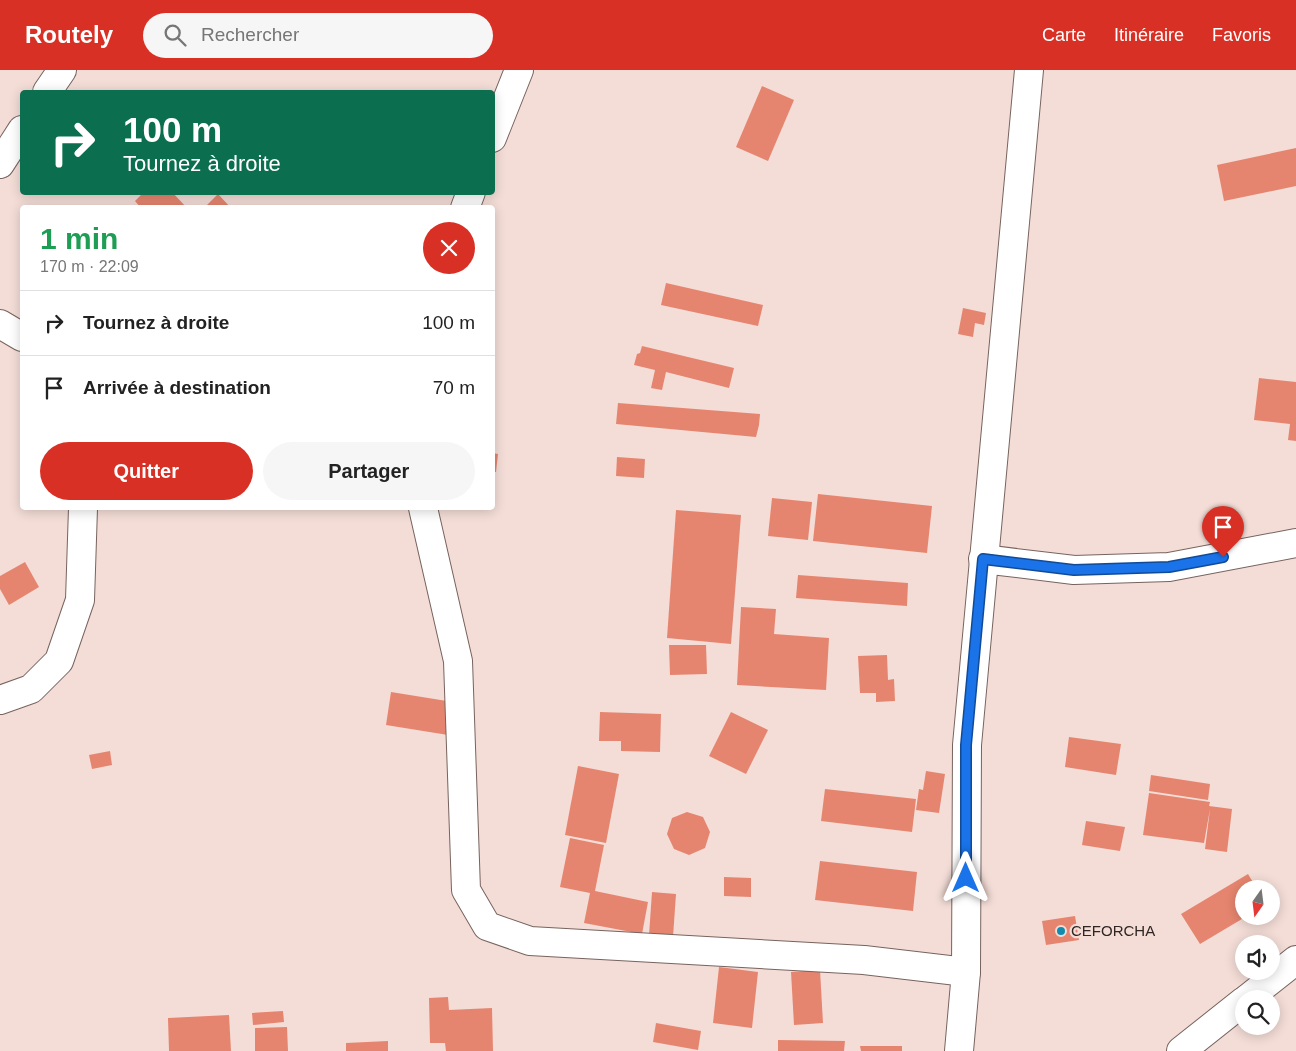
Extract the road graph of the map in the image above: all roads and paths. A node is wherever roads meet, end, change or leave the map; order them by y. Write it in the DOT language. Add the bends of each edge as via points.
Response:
graph roads {
  1 [pos="62,70"];
  2 [pos="519,70"];
  3 [pos="1029,70"];
  4 [pos="48,90"];
  5 [pos="495,130"];
  6 [pos="20,133"];
  7 [pos="0,164"];
  8 [pos="0,324"];
  9 [pos="20,336"];
  10 [pos="83,510"];
  11 [pos="423,510"];
  12 [pos="1296,543"];
  13 [pos="983,559"];
  14 [pos="0,700"];
  15 [pos="1296,960"];
  16 [pos="966,972"];
  17 [pos="1258,990"];
  18 [pos="1235,1008"];
  19 [pos="959,1051"];
  20 [pos="1181,1051"];
  1 -- 4 [label="street"];
  2 -- 5 [label="street"];
  3 -- 13 [label="street"];
  6 -- 7 [label="street"];
  8 -- 9 [label="street"];
  10 -- 14 [label="street" via="80,600 59,661 31,689"];
  11 -- 16 [label="street" via="458,661 466,890 486,926 530,941 864,960"];
  12 -- 13 [label="street" via="1169,567 1074,570"];
  13 -- 16 [label="street" via="966,745"];
  15 -- 17 [label="street"];
  16 -- 19 [label="street"];
  18 -- 20 [label="street"];
}
